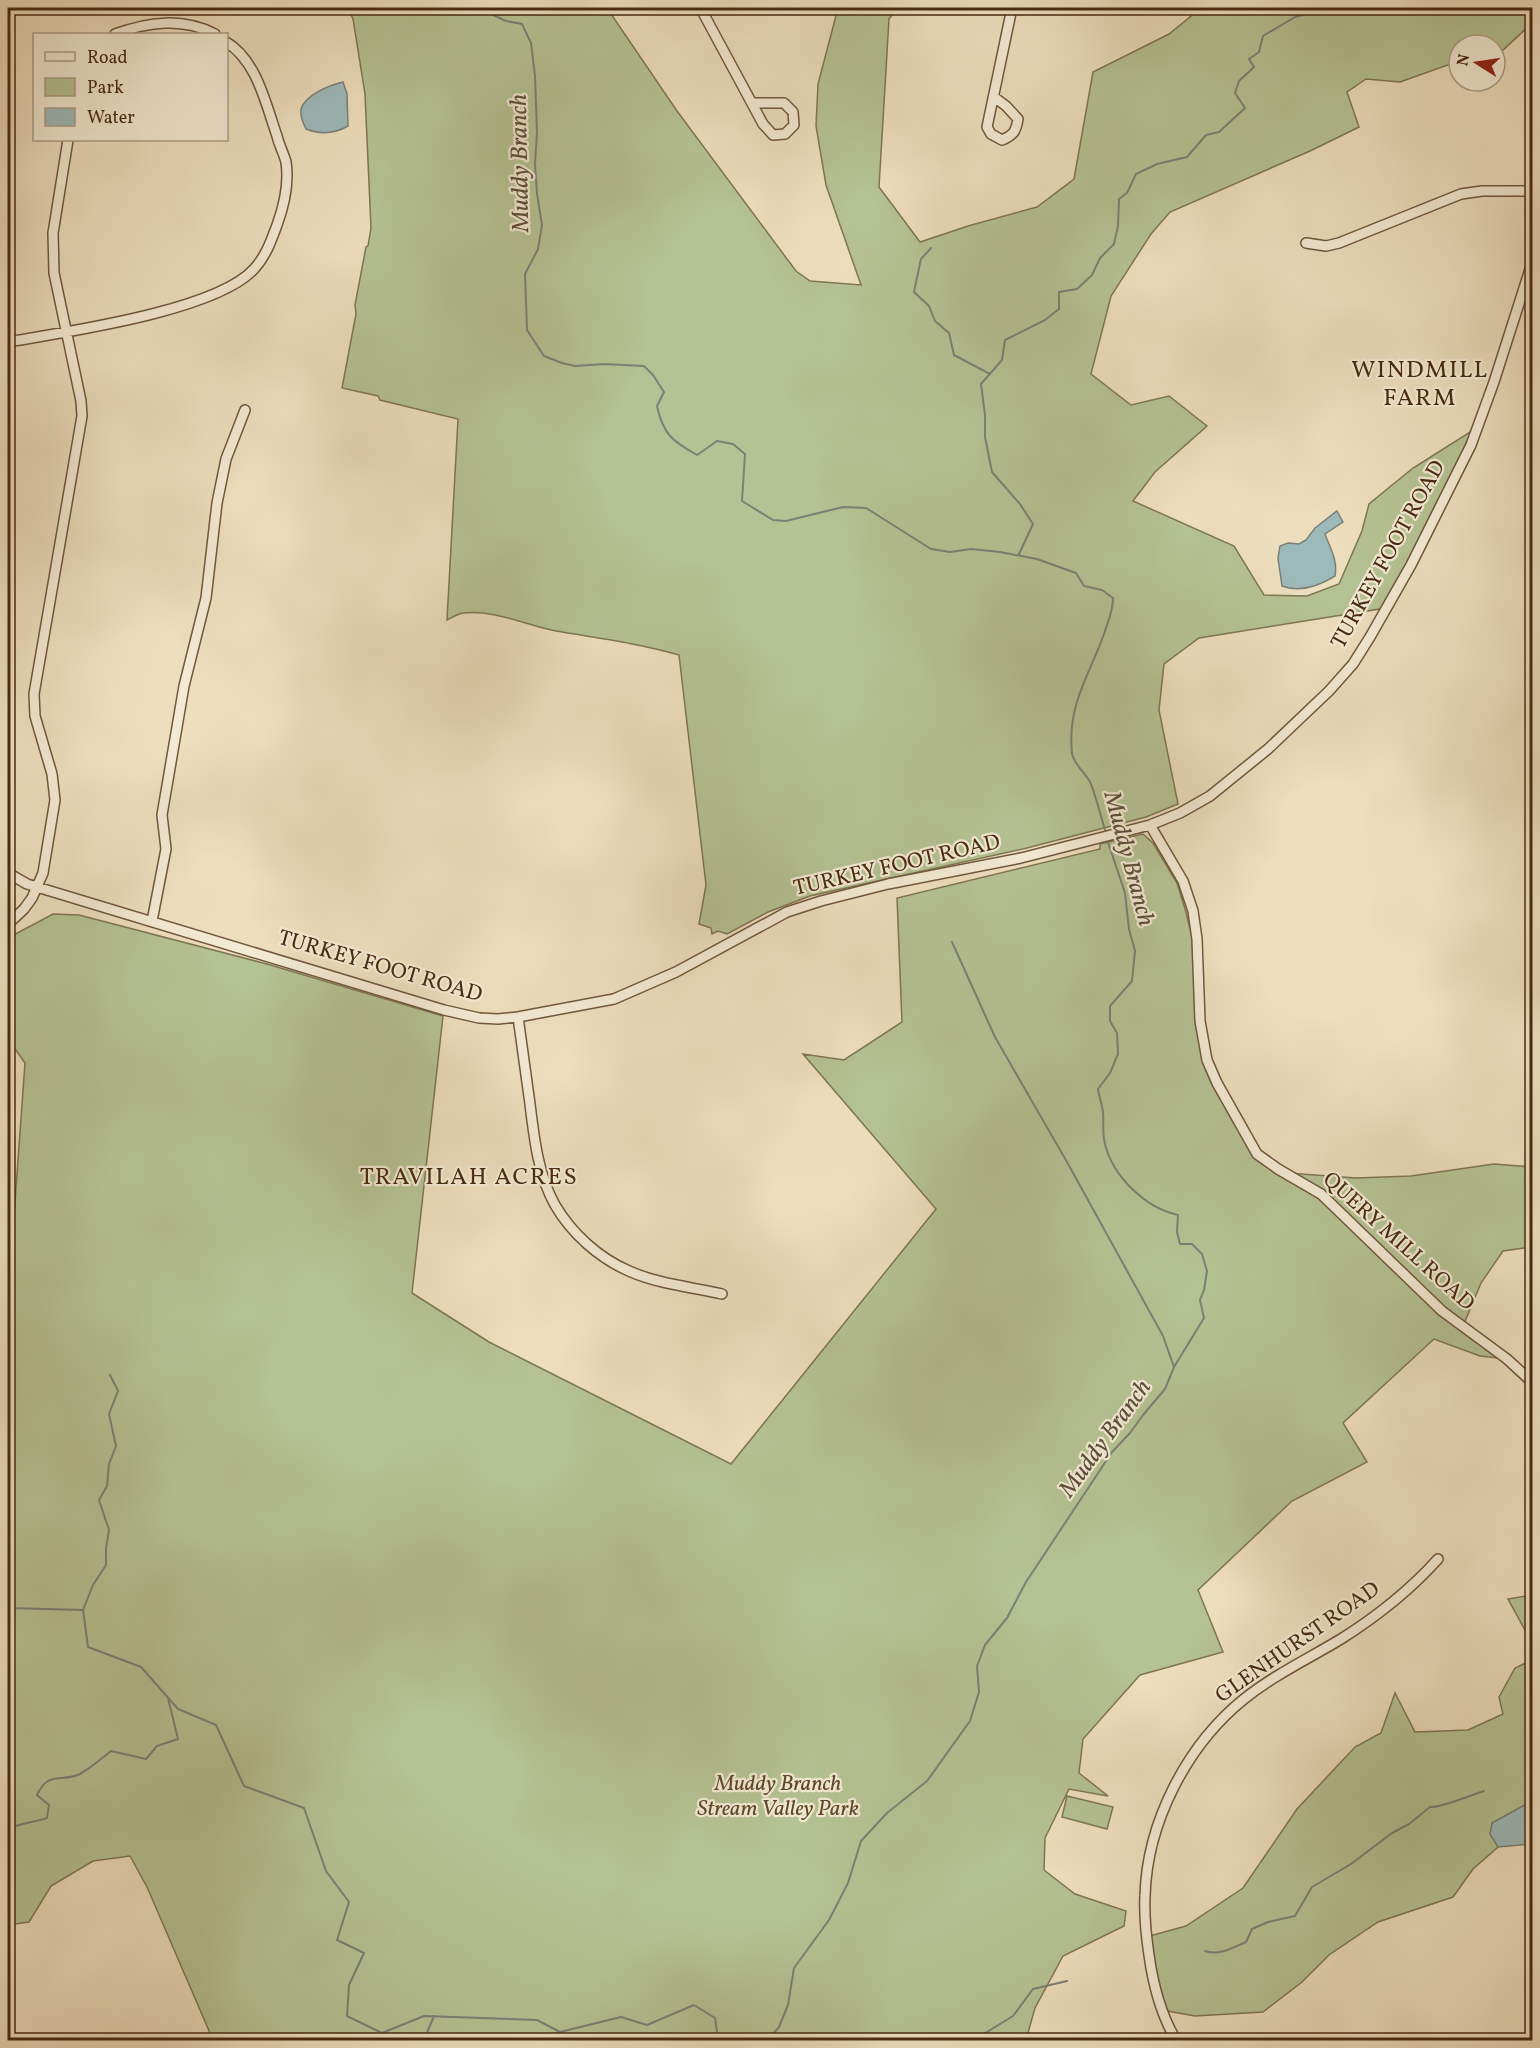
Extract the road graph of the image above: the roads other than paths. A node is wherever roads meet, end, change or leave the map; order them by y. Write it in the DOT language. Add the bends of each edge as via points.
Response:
graph roads {
  1 [pos="701,8"];
  2 [pos="1012,8"];
  3 [pos="119,33"];
  4 [pos="212,33"];
  5 [pos="228,43"];
  6 [pos="994,96"];
  7 [pos="752,104"];
  8 [pos="68,141"];
  9 [pos="1533,191"];
  10 [pos="1306,243"];
  11 [pos="1533,263"];
  12 [pos="67,332"];
  13 [pos="8,342"];
  14 [pos="245,410"];
  15 [pos="1150,825"];
  16 [pos="8,873"];
  17 [pos="37,887"];
  18 [pos="152,921"];
  19 [pos="8,924"];
  20 [pos="518,1017"];
  21 [pos="722,1294"];
  22 [pos="1533,1382"];
  23 [pos="1438,1559"];
  24 [pos="1176,2040"];
  1 -- 7 [label="street"];
  2 -- 6 [label="street"];
  3 -- 4 [label="street" via="154,23 187,24"];
  5 -- 12 [label="street" via="247,62 260,88 285,162 282,214 268,249 253,270 232,285 202,298"];
  6 -- 6 [label="street" via="987,127 1002,140 1017,130 1018,119"];
  7 -- 7 [label="street" via="773,135 785,134 794,125 793,112 784,103"];
  8 -- 12 [label="street" via="53,233 54,273"];
  9 -- 10 [label="street" via="1461,194 1339,243"];
  11 -- 15 [label="street, TURKEY FOOT ROAD" via="1471,445 1411,565 1353,664 1275,742 1210,796"];
  12 -- 13 [label="street"];
  12 -- 17 [label="street" via="82,416 34,694 35,716 52,774 55,800 45,865"];
  14 -- 18 [label="street" via="226,459 217,503 206,598 180,707 162,815 166,849"];
  15 -- 20 [label="street, TURKEY FOOT ROAD" via="1021,858 821,901 787,912 631,993 586,1006"];
  15 -- 22 [label="street, QUERY MILL ROAD" via="1183,881 1193,911 1200,1021 1207,1060 1257,1154 1321,1194 1442,1311"];
  16 -- 17 [label="street, TURKEY FOOT ROAD"];
  17 -- 18 [label="street, TURKEY FOOT ROAD"];
  17 -- 19 [label="street" via="24,909"];
  18 -- 20 [label="street, TURKEY FOOT ROAD" via="444,1010 479,1018"];
  20 -- 21 [label="street" via="536,1147 544,1178 562,1216 608,1261 653,1280"];
  23 -- 24 [label="street, GLENHURST ROAD" via="1365,1623 1245,1699 1208,1735 1181,1775 1155,1836 1145,1896 1151,1974"];
}
